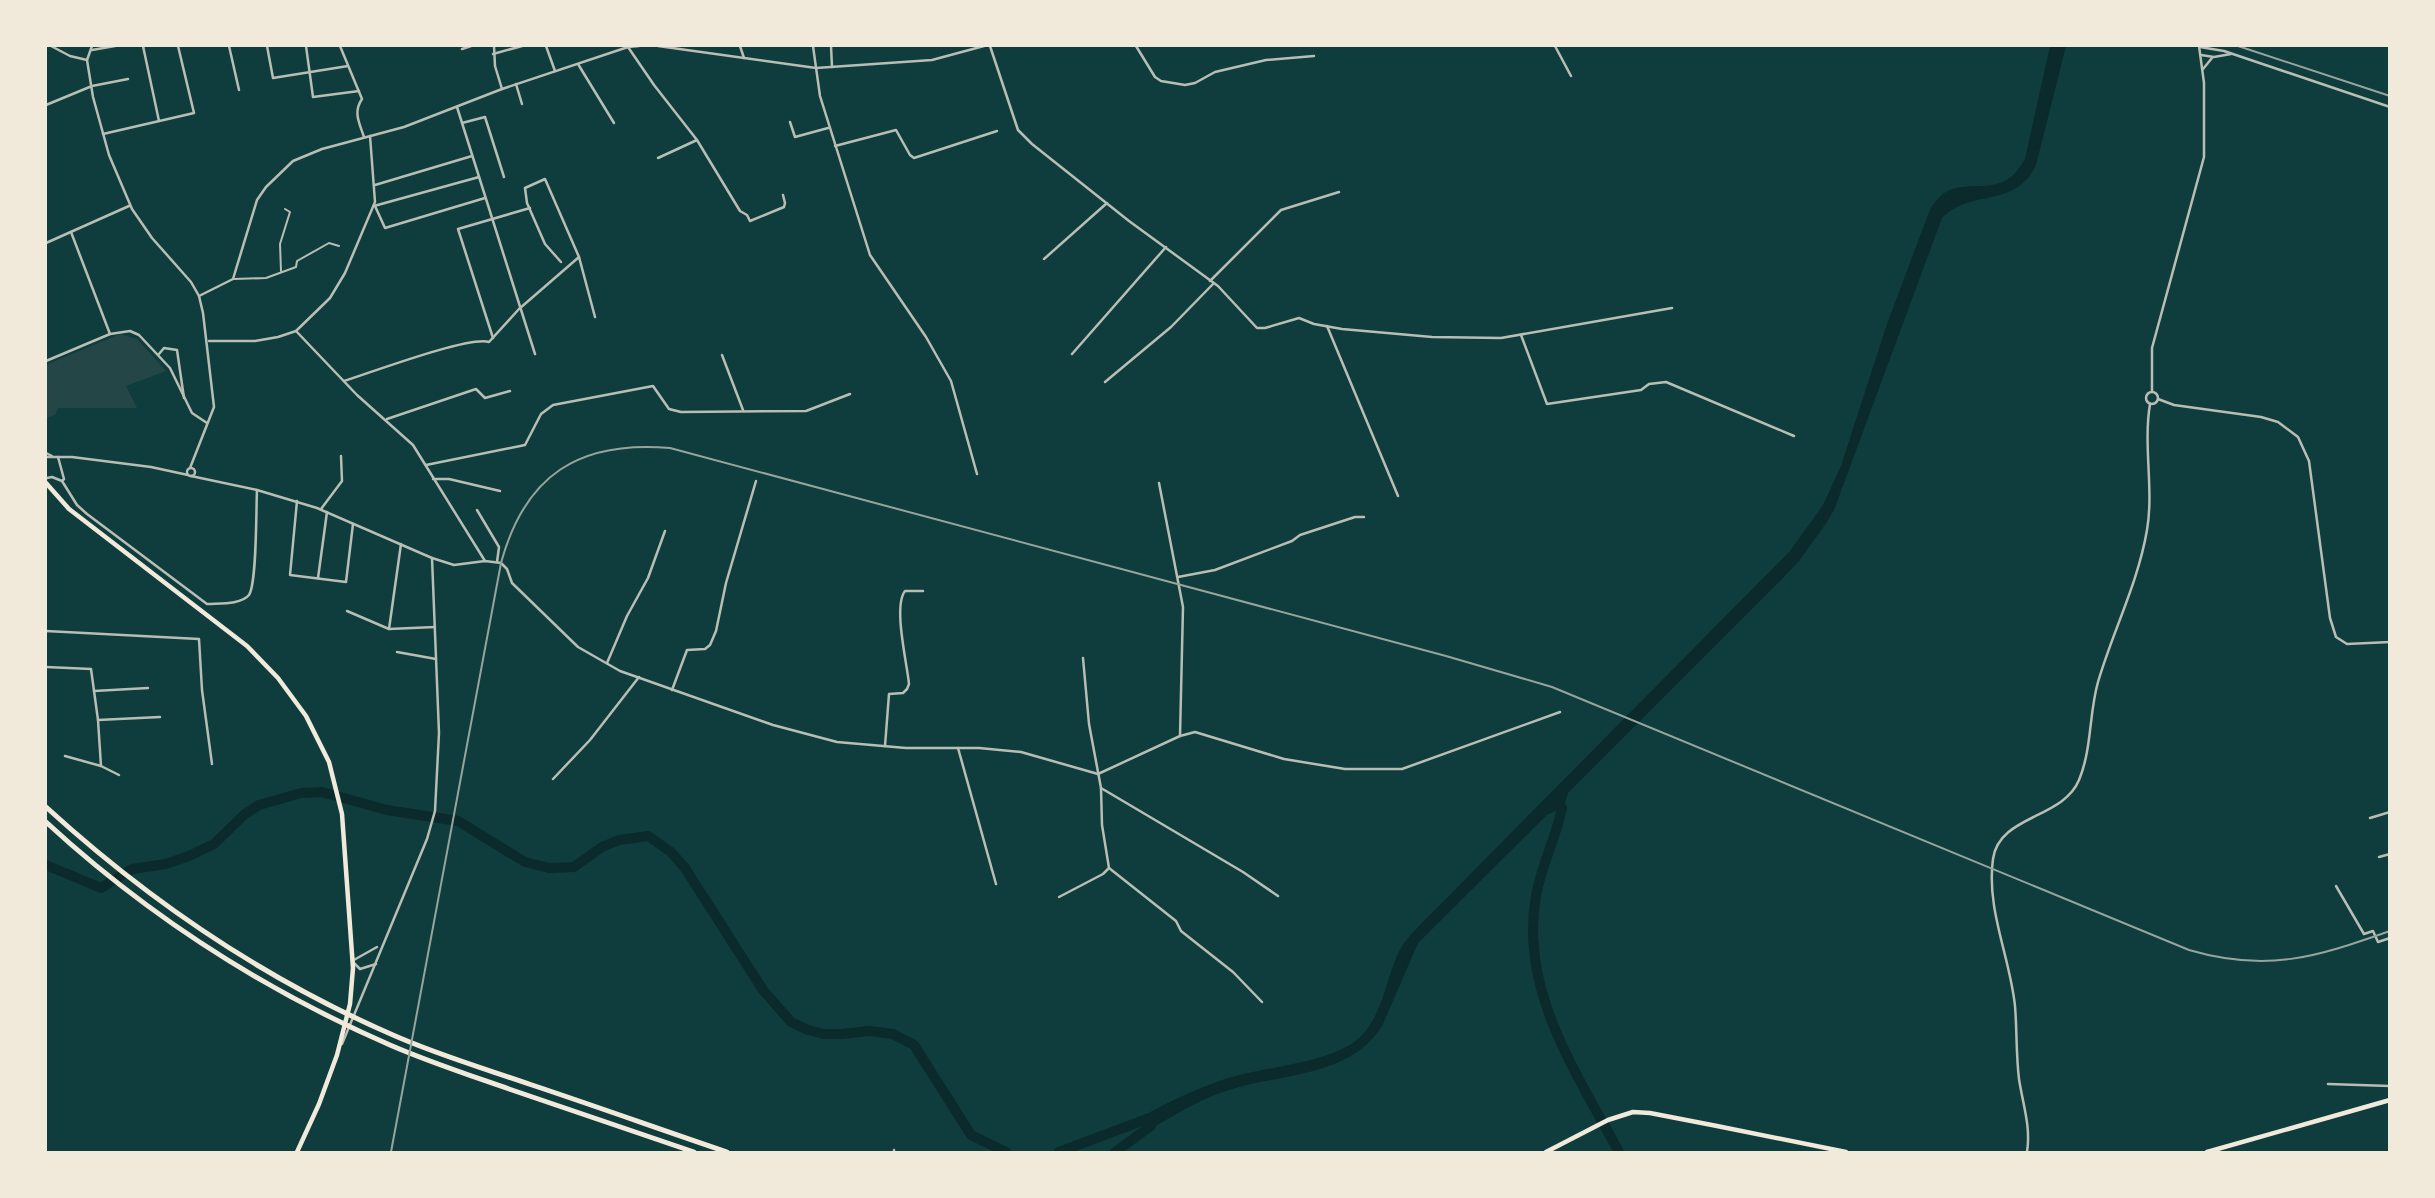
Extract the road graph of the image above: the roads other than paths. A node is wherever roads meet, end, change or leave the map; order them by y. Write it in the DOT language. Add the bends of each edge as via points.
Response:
graph roads {
  1 [pos="51,46"];
  2 [pos="115,46"];
  3 [pos="143,46"];
  4 [pos="178,46"];
  5 [pos="229,46"];
  6 [pos="267,46"];
  7 [pos="306,46"];
  8 [pos="340,46"];
  9 [pos="471,46"];
  10 [pos="494,46"];
  11 [pos="522,46"];
  12 [pos="546,46"];
  13 [pos="639,46"];
  14 [pos="662,46"];
  15 [pos="740,46"];
  16 [pos="813,46"];
  17 [pos="831,46"];
  18 [pos="965,46"];
  19 [pos="984,46"];
  20 [pos="990,46"];
  21 [pos="1136,46"];
  22 [pos="1555,46"];
  23 [pos="2200,46"];
  24 [pos="628,47"];
  25 [pos="92,48"];
  26 [pos="462,50"];
  27 [pos="964,51"];
  28 [pos="493,54"];
  29 [pos="2231,54"];
  30 [pos="2201,55"];
  31 [pos="1314,56"];
  32 [pos="2214,57"];
  33 [pos="744,58"];
  34 [pos="87,61"];
  35 [pos="578,64"];
  36 [pos="348,66"];
  37 [pos="832,67"];
  38 [pos="816,68"];
  39 [pos="2203,69"];
  40 [pos="555,71"];
  41 [pos="310,72"];
  42 [pos="1572,76"];
  43 [pos="128,79"];
  44 [pos="516,84"];
  45 [pos="92,86"];
  46 [pos="502,89"];
  47 [pos="239,90"];
  48 [pos="359,91"];
  49 [pos="522,104"];
  50 [pos="46,105"];
  51 [pos="457,107"];
  52 [pos="2389,107"];
  53 [pos="159,122"];
  54 [pos="790,122"];
  55 [pos="462,123"];
  56 [pos="614,123"];
  57 [pos="830,127"];
  58 [pos="997,131"];
  59 [pos="103,134"];
  60 [pos="370,136"];
  61 [pos="364,138"];
  62 [pos="697,140"];
  63 [pos="835,146"];
  64 [pos="472,156"];
  65 [pos="658,158"];
  66 [pos="479,177"];
  67 [pos="504,177"];
  68 [pos="373,185"];
  69 [pos="1339,192"];
  70 [pos="783,195"];
  71 [pos="485,198"];
  72 [pos="1107,203"];
  73 [pos="130,205"];
  74 [pos="373,207"];
  75 [pos="531,207"];
  76 [pos="285,209"];
  77 [pos="492,219"];
  78 [pos="71,232"];
  79 [pos="46,243"];
  80 [pos="339,246"];
  81 [pos="1166,247"];
  82 [pos="579,257"];
  83 [pos="1044,259"];
  84 [pos="561,262"];
  85 [pos="281,272"];
  86 [pos="233,279"];
  87 [pos="1212,282"];
  88 [pos="199,296"];
  89 [pos="1672,308"];
  90 [pos="519,309"];
  91 [pos="595,317"];
  92 [pos="1327,326"];
  93 [pos="296,331"];
  94 [pos="110,334"];
  95 [pos="1521,335"];
  96 [pos="493,338"];
  97 [pos="208,341"];
  98 [pos="535,354"];
  99 [pos="1072,354"];
  100 [pos="158,355"];
  101 [pos="722,355"];
  102 [pos="46,360"];
  103 [pos="344,382"];
  104 [pos="1105,382"];
  105 [pos="510,391"];
  106 [pos="2152,391"];
  107 [pos="850,394"];
  108 [pos="2158,399"];
  109 [pos="185,401"];
  110 [pos="2150,404"];
  111 [pos="744,412"];
  112 [pos="387,420"];
  113 [pos="209,423"];
  114 [pos="1794,436"];
  115 [pos="46,455"];
  116 [pos="341,456"];
  117 [pos="58,457"];
  118 [pos="426,465"];
  119 [pos="192,470"];
  120 [pos="177,472"];
  121 [pos="977,474"];
  122 [pos="189,476"];
  123 [pos="203,479"];
  124 [pos="433,479"];
  125 [pos="46,481"];
  126 [pos="62,481"];
  127 [pos="756,481"];
  128 [pos="1160,483"];
  129 [pos="257,489"];
  130 [pos="500,491"];
  131 [pos="1398,496"];
  132 [pos="297,501"];
  133 [pos="321,509"];
  134 [pos="477,510"];
  135 [pos="327,512"];
  136 [pos="1364,517"];
  137 [pos="353,523"];
  138 [pos="665,531"];
  139 [pos="401,544"];
  140 [pos="432,558"];
  141 [pos="485,561"];
  142 [pos="499,562"];
  143 [pos="1178,577"];
  144 [pos="318,578"];
  145 [pos="923,591"];
  146 [pos="347,611"];
  147 [pos="435,628"];
  148 [pos="389,629"];
  149 [pos="46,631"];
  150 [pos="2389,642"];
  151 [pos="397,652"];
  152 [pos="1083,658"];
  153 [pos="436,659"];
  154 [pos="607,663"];
  155 [pos="46,667"];
  156 [pos="639,677"];
  157 [pos="148,688"];
  158 [pos="672,690"];
  159 [pos="94,691"];
  160 [pos="1560,712"];
  161 [pos="160,717"];
  162 [pos="98,720"];
  163 [pos="1180,736"];
  164 [pos="885,746"];
  165 [pos="958,748"];
  166 [pos="65,756"];
  167 [pos="212,764"];
  168 [pos="101,766"];
  169 [pos="1098,774"];
  170 [pos="119,775"];
  171 [pos="553,779"];
  172 [pos="1101,788"];
  173 [pos="46,807"];
  174 [pos="2389,812"];
  175 [pos="2370,818"];
  176 [pos="46,822"];
  177 [pos="2389,854"];
  178 [pos="2379,857"];
  179 [pos="1110,868"];
  180 [pos="996,884"];
  181 [pos="2336,886"];
  182 [pos="1278,896"];
  183 [pos="1059,897"];
  184 [pos="2389,938"];
  185 [pos="377,947"];
  186 [pos="352,961"];
  187 [pos="376,964"];
  188 [pos="1262,1002"];
  189 [pos="334,1063"];
  190 [pos="2328,1084"];
  191 [pos="2389,1086"];
  192 [pos="2389,1100"];
  193 [pos="297,1153"];
  194 [pos="694,1153"];
  195 [pos="727,1153"];
  196 [pos="1546,1153"];
  197 [pos="1846,1153"];
  198 [pos="2027,1153"];
  199 [pos="2207,1153"];
  1 -- 34 [label="street"];
  2 -- 25 [label="street"];
  3 -- 53 [label="street"];
  4 -- 53 [label="street" via="194,113"];
  5 -- 47 [label="street"];
  6 -- 41 [label="street" via="273,78"];
  7 -- 41 [label="street"];
  8 -- 36 [label="street"];
  9 -- 26 [label="street"];
  10 -- 28 [label="street"];
  11 -- 28 [label="street"];
  12 -- 40 [label="street"];
  13 -- 24 [label="street"];
  14 -- 33 [label="street"];
  15 -- 33 [label="street"];
  16 -- 38 [label="street"];
  17 -- 37 [label="street"];
  18 -- 27 [label="street"];
  19 -- 27 [label="street"];
  20 -- 72 [label="street" via="1018,130"];
  21 -- 31 [label="street" via="1161,81 1185,85 1215,72 1266,60"];
  22 -- 42 [label="street"];
  23 -- 29 [label="street"];
  23 -- 30 [label="street"];
  24 -- 35 [label="street"];
  24 -- 62 [label="street"];
  25 -- 34 [label="street"];
  27 -- 37 [label="street" via="932,60"];
  28 -- 46 [label="street"];
  29 -- 32 [label="street"];
  29 -- 52 [label="street"];
  30 -- 32 [label="street"];
  30 -- 39 [label="street"];
  32 -- 39 [label="street"];
  33 -- 38 [label="street"];
  34 -- 45 [label="street"];
  35 -- 40 [label="street"];
  35 -- 56 [label="street"];
  36 -- 41 [label="street"];
  36 -- 48 [label="street"];
  37 -- 38 [label="street"];
  38 -- 57 [label="street"];
  39 -- 106 [label="street" via="2204,157 2152,348"];
  40 -- 44 [label="street"];
  41 -- 48 [label="street" via="313,97"];
  43 -- 45 [label="street"];
  44 -- 46 [label="street"];
  44 -- 49 [label="street"];
  45 -- 50 [label="street"];
  45 -- 59 [label="street"];
  46 -- 51 [label="street"];
  48 -- 61 [label="street" via="362,99 357,113"];
  51 -- 55 [label="street"];
  51 -- 60 [label="street"];
  53 -- 59 [label="street"];
  54 -- 57 [label="street" via="796,137"];
  55 -- 64 [label="street"];
  55 -- 67 [label="street" via="485,117"];
  57 -- 63 [label="street"];
  58 -- 63 [label="street" via="914,158 895,130"];
  59 -- 73 [label="street"];
  60 -- 61 [label="street"];
  60 -- 68 [label="street"];
  61 -- 86 [label="street" via="293,161 266,187 257,200"];
  62 -- 65 [label="street"];
  62 -- 70 [label="street" via="750,221 783,207"];
  63 -- 121 [label="street" via="870,256 951,381"];
  64 -- 66 [label="street"];
  64 -- 68 [label="street"];
  66 -- 71 [label="street"];
  66 -- 74 [label="street"];
  68 -- 74 [label="street"];
  69 -- 87 [label="street" via="1282,210"];
  71 -- 74 [label="street" via="385,228"];
  71 -- 77 [label="street"];
  72 -- 81 [label="street"];
  72 -- 83 [label="street"];
  73 -- 78 [label="street"];
  73 -- 88 [label="street"];
  74 -- 93 [label="street" via="330,298"];
  75 -- 77 [label="street"];
  75 -- 82 [label="street" via="525,188 545,179"];
  75 -- 84 [label="street" via="545,244"];
  76 -- 85 [label="lane" via="290,212 280,244"];
  77 -- 90 [label="street"];
  77 -- 96 [label="street" via="458,229"];
  78 -- 79 [label="street"];
  78 -- 94 [label="street"];
  80 -- 85 [label="lane" via="328,243 297,261 296,267"];
  81 -- 87 [label="street"];
  81 -- 99 [label="street"];
  82 -- 90 [label="street"];
  82 -- 91 [label="street"];
  85 -- 86 [label="lane" via="266,278"];
  86 -- 88 [label="street"];
  87 -- 92 [label="street" via="1257,328 1299,318"];
  87 -- 104 [label="street" via="1171,327"];
  88 -- 97 [label="street"];
  89 -- 95 [label="street"];
  90 -- 96 [label="street"];
  90 -- 98 [label="street"];
  92 -- 95 [label="street" via="1432,337"];
  92 -- 131 [label="street"];
  93 -- 97 [label="street" via="265,340"];
  93 -- 103 [label="street"];
  94 -- 100 [label="street" via="139,335"];
  94 -- 102 [label="street"];
  95 -- 114 [label="street" via="1547,404 1666,382"];
  96 -- 103 [label="street"];
  97 -- 113 [label="street" via="215,398"];
  100 -- 109 [label="street" via="170,368"];
  100 -- 109 [label="street" via="164,348 177,350"];
  101 -- 111 [label="street"];
  103 -- 112 [label="street"];
  105 -- 112 [label="street" via="485,398 476,389"];
  106 -- 108 [label="street"];
  106 -- 110 [label="street" via="2145,397"];
  107 -- 111 [label="street" via="806,411"];
  108 -- 110 [label="street"];
  108 -- 150 [label="street" via="2271,419 2292,431 2309,461 2333,631 2347,644"];
  109 -- 113 [label="street" via="192,413"];
  110 -- 198 [label="street" via="2147,531 2098,684 2078,782 2062,801 2006,835 1993,856 1995,904 2015,1004 2028,1120"];
  111 -- 118 [label="street" via="675,412 653,386 553,405 541,414 525,445"];
  112 -- 118 [label="street"];
  113 -- 119 [label="street"];
  115 -- 117 [label="street"];
  116 -- 133 [label="street" via="342,481"];
  117 -- 120 [label="street"];
  117 -- 126 [label="street"];
  118 -- 124 [label="street"];
  119 -- 120 [label="street"];
  119 -- 122 [label="street"];
  119 -- 122 [label="street"];
  119 -- 123 [label="street"];
  120 -- 122 [label="street"];
  122 -- 123 [label="street"];
  123 -- 129 [label="street"];
  124 -- 130 [label="street"];
  124 -- 141 [label="street"];
  125 -- 126 [label="street" via="52,477"];
  125 -- 186 [label="main road" via="69,509 247,646 306,716 332,773 342,814"];
  126 -- 129 [label="street" via="87,514 206,604 238,601 249,595"];
  127 -- 158 [label="street" via="712,640 705,649 687,650"];
  128 -- 143 [label="street"];
  129 -- 132 [label="street"];
  132 -- 133 [label="street"];
  132 -- 144 [label="street" via="290,575"];
  133 -- 135 [label="street"];
  134 -- 142 [label="street" via="499,547"];
  135 -- 137 [label="street"];
  135 -- 144 [label="street"];
  136 -- 143 [label="street" via="1300,535 1215,570"];
  137 -- 139 [label="street"];
  137 -- 144 [label="street" via="346,582"];
  138 -- 154 [label="street"];
  139 -- 140 [label="street"];
  139 -- 148 [label="street"];
  140 -- 141 [label="street" via="454,565"];
  140 -- 147 [label="street"];
  141 -- 142 [label="street"];
  142 -- 154 [label="street" via="539,611 578,647"];
  143 -- 163 [label="street" via="1184,618"];
  145 -- 164 [label="street" via="905,591 900,598 909,684 903,693 889,694"];
  146 -- 148 [label="street"];
  147 -- 148 [label="street"];
  147 -- 153 [label="street"];
  149 -- 167 [label="street" via="199,639"];
  151 -- 153 [label="street"];
  152 -- 169 [label="street"];
  153 -- 187 [label="street" via="435,811"];
  154 -- 156 [label="street"];
  155 -- 159 [label="street" via="91,669"];
  156 -- 158 [label="street"];
  156 -- 171 [label="street"];
  157 -- 159 [label="street"];
  158 -- 164 [label="street" via="837,742"];
  159 -- 162 [label="street"];
  160 -- 163 [label="street" via="1402,769 1346,769 1284,759 1195,732"];
  161 -- 162 [label="street"];
  162 -- 168 [label="street"];
  163 -- 169 [label="street"];
  164 -- 165 [label="street"];
  165 -- 169 [label="street" via="1021,752"];
  165 -- 180 [label="street"];
  166 -- 168 [label="street"];
  168 -- 170 [label="street"];
  169 -- 172 [label="street"];
  172 -- 179 [label="street"];
  172 -- 182 [label="street"];
  173 -- 195 [label="highway" via="129,878 200,930 282,980 426,1049"];
  174 -- 175 [label="street"];
  176 -- 194 [label="highway" via="187,935 325,1016 422,1059"];
  177 -- 178 [label="street"];
  179 -- 183 [label="street"];
  179 -- 188 [label="street"];
  181 -- 184 [label="street" via="2364,934 2373,931 2378,942"];
  185 -- 186 [label="street"];
  186 -- 187 [label="street" via="360,969"];
  186 -- 189 [label="main road" via="350,1004"];
  187 -- 189 [label="street"];
  189 -- 193 [label="main road"];
  190 -- 191 [label="street"];
  192 -- 199 [label="main road"];
  196 -- 197 [label="main road" via="1608,1119 1633,1112"];
}
